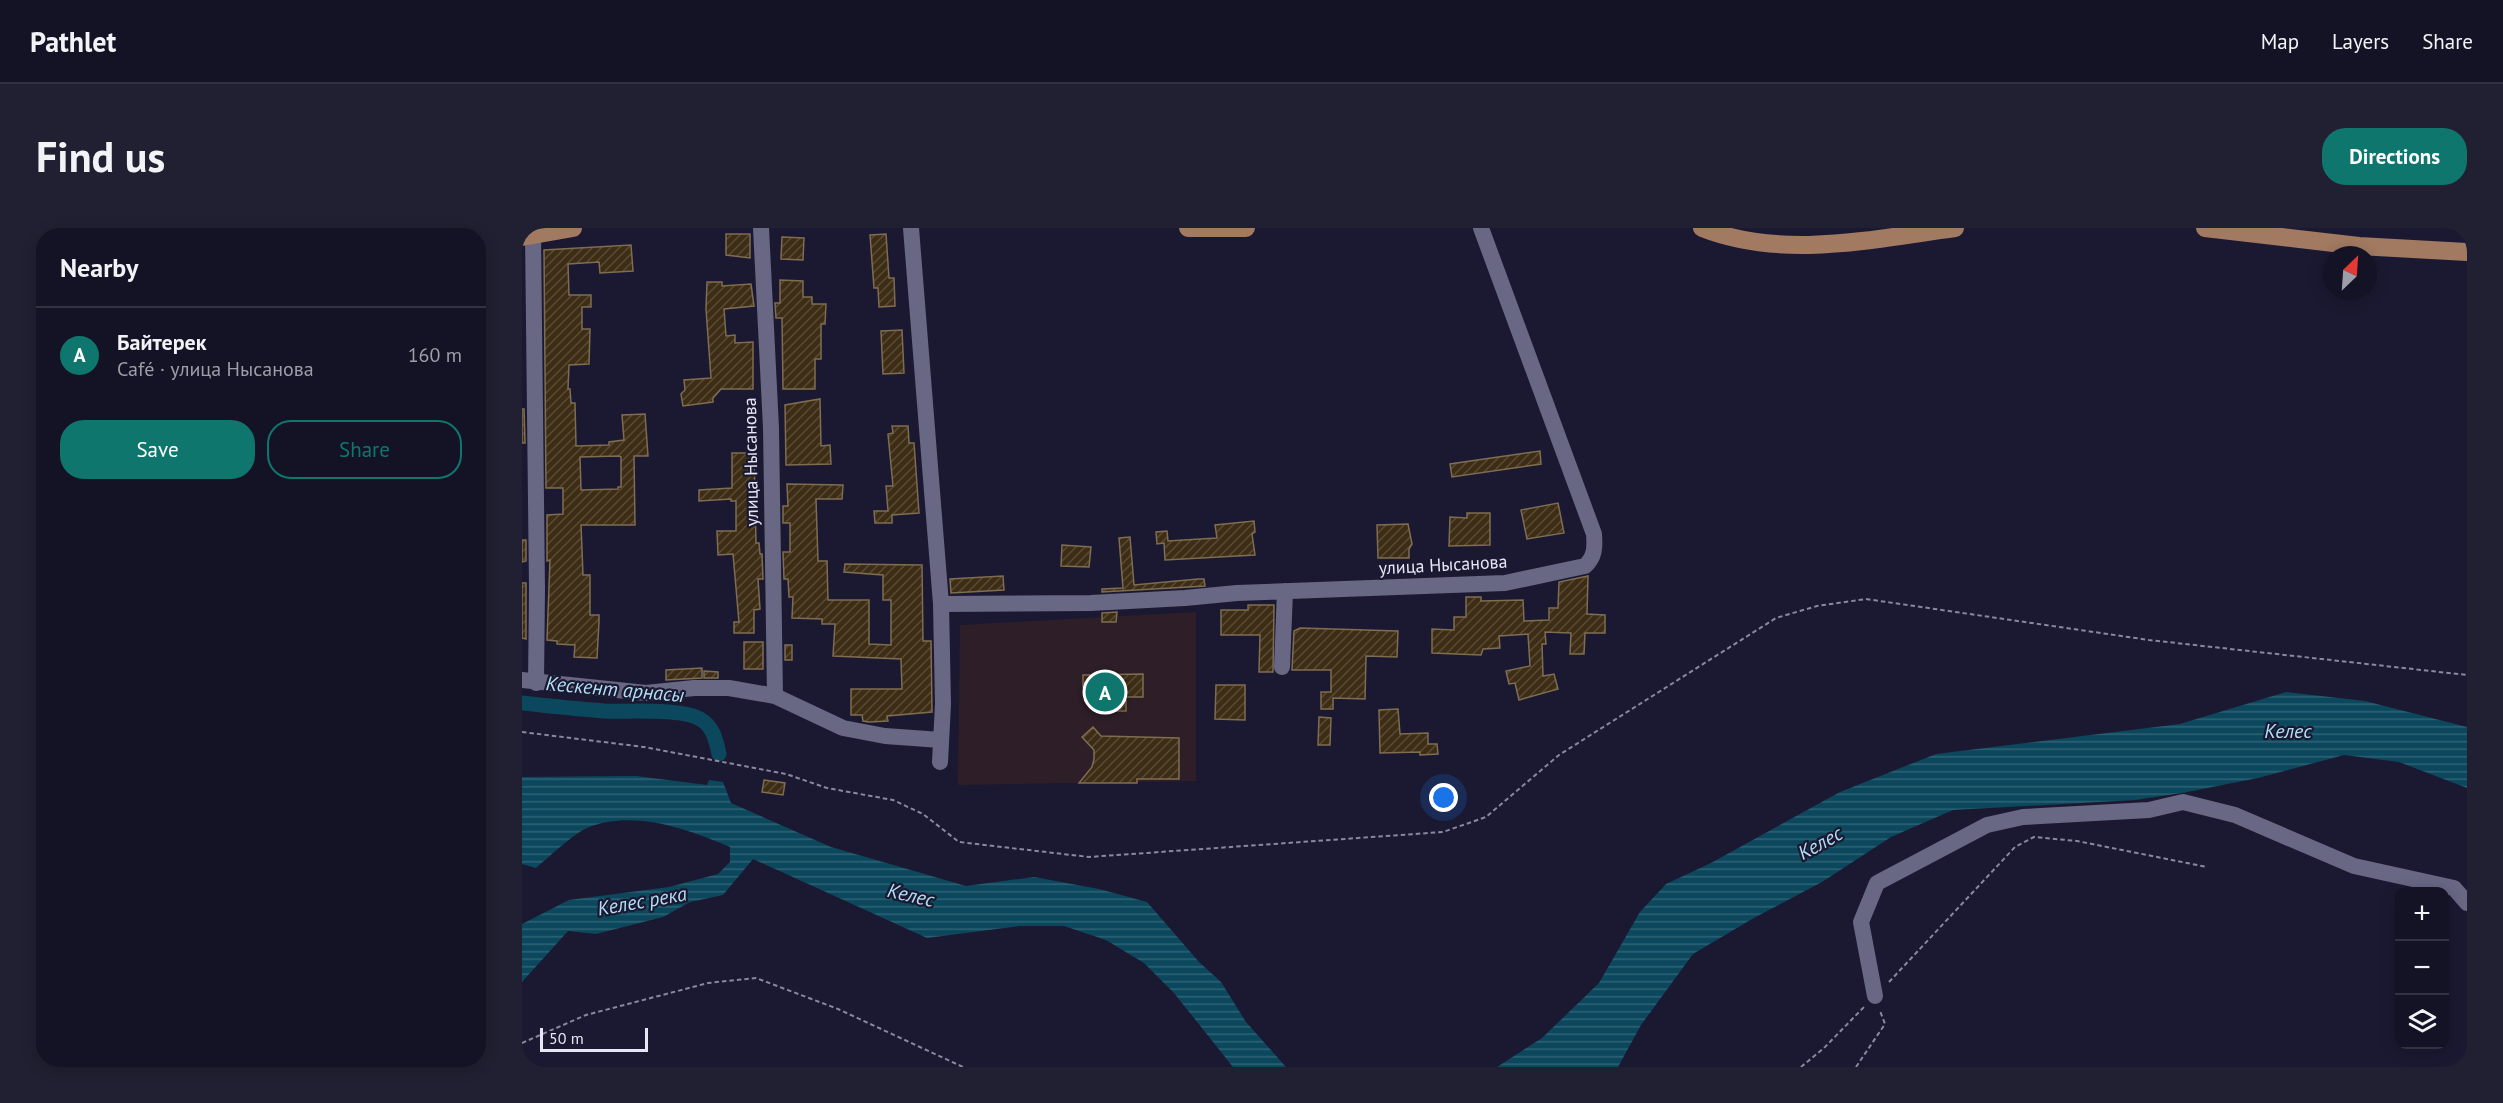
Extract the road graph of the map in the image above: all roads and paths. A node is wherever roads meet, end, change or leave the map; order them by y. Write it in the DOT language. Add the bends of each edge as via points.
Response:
graph roads {
  1 [pos="573,228"];
  2 [pos="761,228"];
  3 [pos="911,228"];
  4 [pos="1188,228"];
  5 [pos="1235,228"];
  6 [pos="1481,228"];
  7 [pos="1702,228"];
  8 [pos="1955,228"];
  9 [pos="2205,228"];
  10 [pos="2291,233"];
  11 [pos="527,236"];
  12 [pos="2467,252"];
  13 [pos="529,502"];
  14 [pos="1285,591"];
  15 [pos="941,604"];
  16 [pos="1282,667"];
  17 [pos="2467,675"];
  18 [pos="529,681"];
  19 [pos="775,696"];
  20 [pos="522,732"];
  21 [pos="941,740"];
  22 [pos="940,762"];
  23 [pos="2207,867"];
  24 [pos="2467,903"];
  25 [pos="1875,996"];
  26 [pos="522,1043"];
  27 [pos="963,1067"];
  28 [pos="1800,1067"];
  29 [pos="1856,1067"];
  1 -- 11 [label="main road"];
  2 -- 19 [label="street, улица Нысанова" via="771,428"];
  3 -- 15 [label="street"];
  4 -- 5 [label="main road"];
  6 -- 14 [label="street, улица Нысанова" via="1594,534 1591,560 1576,569 1505,583"];
  7 -- 8 [label="main road" via="1767,243 1823,246"];
  9 -- 10 [label="main road"];
  10 -- 12 [label="main road" via="2359,246"];
  11 -- 13 [label="street"];
  13 -- 18 [label="street"];
  14 -- 15 [label="street, улица Нысанова" via="1091,603"];
  14 -- 16 [label="street"];
  15 -- 21 [label="street"];
  17 -- 20 [label="path" via="2149,640 1866,600 1817,606 1776,618 1559,755 1486,817 1443,832 1089,856 959,842 923,814 893,800 827,788 786,774 644,747"];
  18 -- 19 [label="street" via="646,693 729,688"];
  19 -- 21 [label="street" via="843,728"];
  21 -- 22 [label="street"];
  23 -- 25 [label="path" via="2077,841 2034,837 2015,847"];
  24 -- 25 [label="street" via="2454,888 2354,866 2235,815 2183,802 2149,810 2023,817 1987,825 1877,883 1861,922"];
  25 -- 28 [label="path"];
  25 -- 29 [label="path" via="1885,1023"];
  26 -- 27 [label="path" via="586,1014 708,983 756,978 838,1009"];
}
